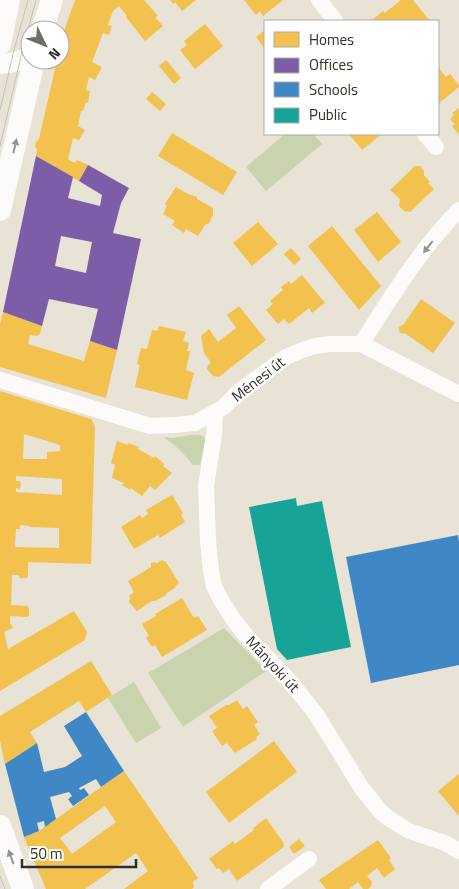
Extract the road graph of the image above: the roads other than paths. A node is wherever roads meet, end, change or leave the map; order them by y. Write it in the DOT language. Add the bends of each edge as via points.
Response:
graph roads {
  1 [pos="9,0"];
  2 [pos="52,0"];
  3 [pos="318,0"];
  4 [pos="45,20"];
  5 [pos="335,20"];
  6 [pos="0,44"];
  7 [pos="20,60"];
  8 [pos="0,64"];
  9 [pos="32,70"];
  10 [pos="426,135"];
  11 [pos="436,147"];
  12 [pos="0,210"];
  13 [pos="459,210"];
  14 [pos="361,344"];
  15 [pos="0,380"];
  16 [pos="459,394"];
  17 [pos="215,413"];
  18 [pos="0,826"];
  19 [pos="459,851"];
  20 [pos="309,859"];
  21 [pos="23,889"];
  22 [pos="268,889"];
  1 -- 6 [label="main road"];
  2 -- 4 [label="main road"];
  3 -- 5 [label="street"];
  7 -- 8 [label="street"];
  12 -- 9 [label="main road, one-way"];
  10 -- 11 [label="street"];
  13 -- 14 [label="street, one-way" via="422,255"];
  14 -- 16 [label="street"];
  14 -- 17 [label="street, Ménesi út" via="330,344 300,350 256,379"];
  15 -- 17 [label="street, Ménesi út" via="150,426 196,423"];
  17 -- 19 [label="street, Mányoki út" via="206,486 211,571 221,600 247,637 306,700 360,787 379,810 409,830"];
  21 -- 18 [label="main road, one-way"];
  20 -- 22 [label="street"];
}
